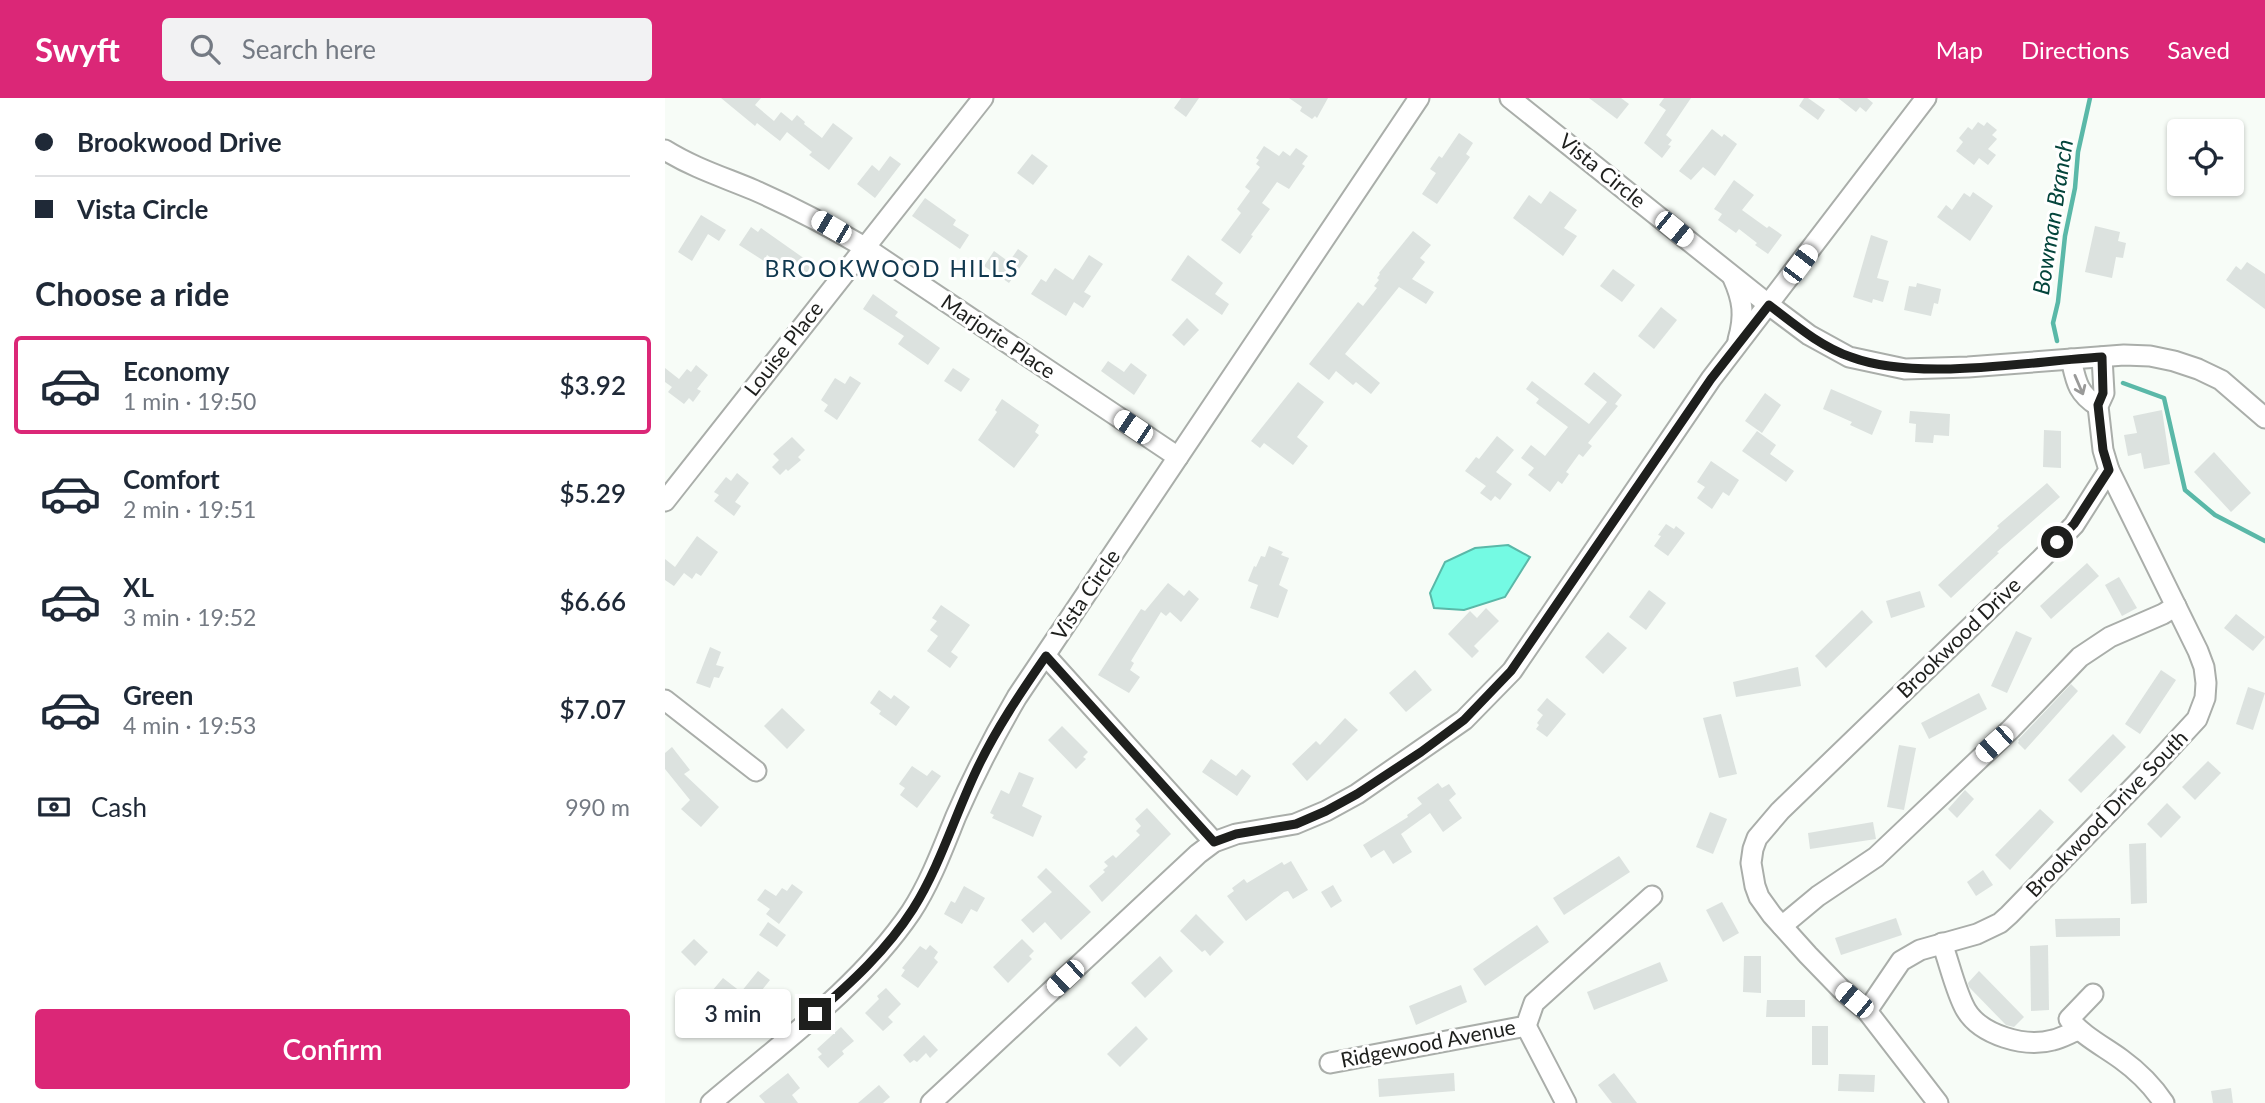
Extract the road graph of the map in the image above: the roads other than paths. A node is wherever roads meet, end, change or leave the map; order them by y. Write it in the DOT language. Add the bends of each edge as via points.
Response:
graph roads {
  1 [pos="983,98"];
  2 [pos="1419,98"];
  3 [pos="1510,98"];
  4 [pos="1926,98"];
  5 [pos="665,150"];
  6 [pos="866,248"];
  7 [pos="1732,277"];
  8 [pos="1769,305"];
  9 [pos="1736,345"];
  10 [pos="2102,357"];
  11 [pos="2071,359"];
  12 [pos="2098,405"];
  13 [pos="2265,418"];
  14 [pos="1178,457"];
  15 [pos="2109,470"];
  16 [pos="665,501"];
  17 [pos="2176,606"];
  18 [pos="1046,656"];
  19 [pos="665,700"];
  20 [pos="756,771"];
  21 [pos="1214,842"];
  22 [pos="1652,895"];
  23 [pos="1782,926"];
  24 [pos="1942,943"];
  25 [pos="2093,994"];
  26 [pos="1867,1012"];
  27 [pos="1526,1026"];
  28 [pos="2078,1030"];
  29 [pos="1329,1063"];
  30 [pos="712,1103"];
  31 [pos="931,1103"];
  32 [pos="1566,1103"];
  33 [pos="1938,1103"];
  34 [pos="2164,1103"];
  1 -- 6 [label="street, Louise Place"];
  2 -- 14 [label="street, Vista Circle"];
  3 -- 7 [label="street, Vista Circle"];
  4 -- 8 [label="street"];
  5 -- 6 [label="street, Marjorie Place" via="689,165 814,217"];
  6 -- 14 [label="street, Marjorie Place"];
  6 -- 16 [label="street, Louise Place"];
  7 -- 8 [label="street, Vista Circle"];
  7 -- 9 [label="street" via="1740,293 1743,323"];
  8 -- 9 [label="street"];
  8 -- 11 [label="street, Vista Circle" via="1809,335 1849,357 1876,364 1905,369 1968,368"];
  9 -- 21 [label="street" via="1511,671 1464,720 1326,811 1296,824"];
  10 -- 11 [label="street, Vista Circle"];
  10 -- 12 [label="street" via="2103,393"];
  10 -- 13 [label="street, Vista Circle" via="2150,356 2198,369 2221,380"];
  11 -- 12 [label="street, one-way" via="2078,387"];
  12 -- 15 [label="street"];
  14 -- 18 [label="street, Vista Circle"];
  15 -- 17 [label="street, Brookwood Drive South"];
  15 -- 23 [label="street, Brookwood Drive" via="2074,524 2041,559 1768,823 1751,863 1759,897"];
  17 -- 23 [label="street" via="2110,637 2080,657 1876,857"];
  17 -- 24 [label="street, Brookwood Drive South" via="2204,667 2205,698 2197,719 2000,923"];
  18 -- 21 [label="street"];
  18 -- 30 [label="street, Vista Circle" via="999,727 926,885 888,943 836,996"];
  19 -- 20 [label="street"];
  21 -- 31 [label="street"];
  22 -- 27 [label="street, Ridgewood Avenue" via="1534,1003"];
  23 -- 26 [label="street"];
  24 -- 26 [label="street, Brookwood Drive South" via="1901,961"];
  24 -- 28 [label="street" via="1966,1009 1978,1024 2033,1043"];
  25 -- 28 [label="street" via="2069,1019"];
  26 -- 33 [label="street"];
  27 -- 29 [label="street, Ridgewood Avenue"];
  27 -- 32 [label="street, Ridgewood Avenue"];
  28 -- 34 [label="street" via="2150,1082"];
}
